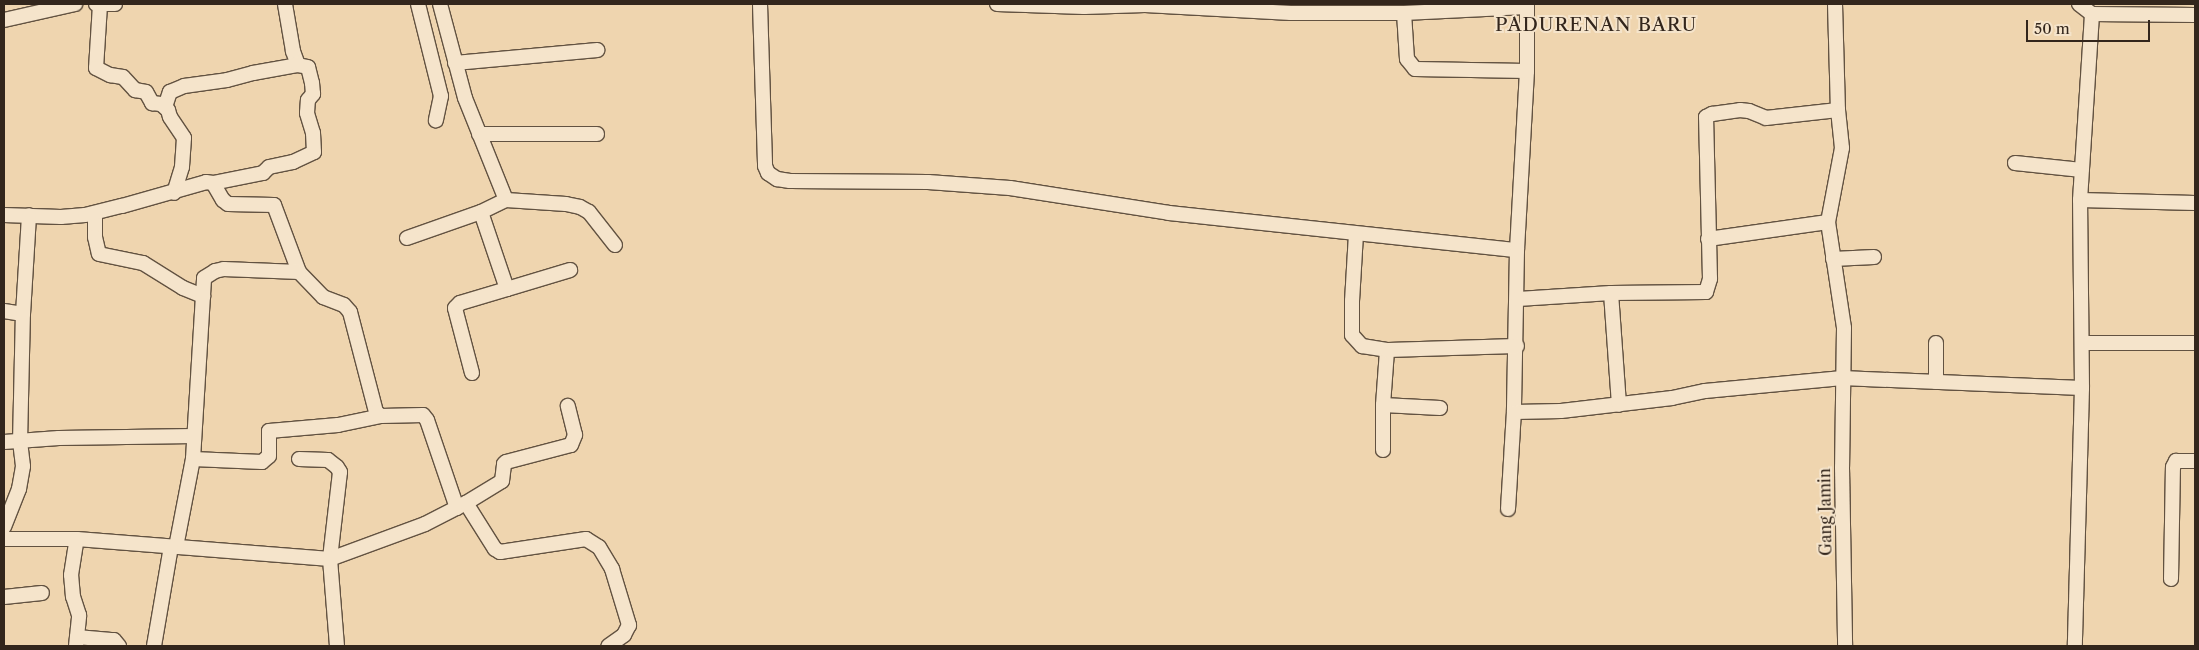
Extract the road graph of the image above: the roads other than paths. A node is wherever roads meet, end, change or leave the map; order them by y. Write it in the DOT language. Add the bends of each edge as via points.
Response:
graph roads {
  1 [pos="76,4"];
  2 [pos="98,4"];
  3 [pos="115,4"];
  4 [pos="285,4"];
  5 [pos="418,4"];
  6 [pos="440,4"];
  7 [pos="760,4"];
  8 [pos="998,4"];
  9 [pos="1835,4"];
  10 [pos="2079,4"];
  11 [pos="1527,5"];
  12 [pos="1404,13"];
  13 [pos="2092,14"];
  14 [pos="2195,15"];
  15 [pos="4,20"];
  16 [pos="597,50"];
  17 [pos="455,63"];
  18 [pos="298,65"];
  19 [pos="1527,71"];
  20 [pos="164,107"];
  21 [pos="1838,110"];
  22 [pos="436,120"];
  23 [pos="479,134"];
  24 [pos="597,134"];
  25 [pos="2015,163"];
  26 [pos="2082,170"];
  27 [pos="213,182"];
  28 [pos="174,193"];
  29 [pos="506,200"];
  30 [pos="2080,200"];
  31 [pos="2195,203"];
  32 [pos="480,212"];
  33 [pos="95,213"];
  34 [pos="4,215"];
  35 [pos="30,216"];
  36 [pos="1828,222"];
  37 [pos="1356,234"];
  38 [pos="407,238"];
  39 [pos="1708,238"];
  40 [pos="614,245"];
  41 [pos="1518,250"];
  42 [pos="1874,257"];
  43 [pos="1834,259"];
  44 [pos="570,270"];
  45 [pos="299,272"];
  46 [pos="507,289"];
  47 [pos="1611,293"];
  48 [pos="203,296"];
  49 [pos="1518,298"];
  50 [pos="4,312"];
  51 [pos="23,314"];
  52 [pos="1936,343"];
  53 [pos="2082,343"];
  54 [pos="2195,343"];
  55 [pos="1517,346"];
  56 [pos="1386,350"];
  57 [pos="472,373"];
  58 [pos="1842,378"];
  59 [pos="1936,382"];
  60 [pos="2082,388"];
  61 [pos="1383,405"];
  62 [pos="1619,405"];
  63 [pos="568,406"];
  64 [pos="1440,408"];
  65 [pos="1514,412"];
  66 [pos="381,416"];
  67 [pos="194,436"];
  68 [pos="4,442"];
  69 [pos="20,443"];
  70 [pos="1383,450"];
  71 [pos="193,459"];
  72 [pos="299,459"];
  73 [pos="2195,461"];
  74 [pos="462,506"];
  75 [pos="1508,509"];
  76 [pos="4,527"];
  77 [pos="4,539"];
  78 [pos="77,539"];
  79 [pos="174,547"];
  80 [pos="330,559"];
  81 [pos="2171,579"];
  82 [pos="42,593"];
  83 [pos="4,598"];
  84 [pos="77,642"];
  85 [pos="119,646"];
  86 [pos="154,646"];
  87 [pos="337,646"];
  88 [pos="608,646"];
  89 [pos="1845,646"];
  90 [pos="2075,646"];
  1 -- 15 [label="street"];
  2 -- 3 [label="street"];
  2 -- 20 [label="street" via="96,68 110,76 123,77 135,90 146,92 152,103"];
  4 -- 18 [label="street"];
  5 -- 22 [label="street" via="441,96"];
  6 -- 17 [label="street"];
  7 -- 37 [label="street" via="765,166 768,173 777,179 928,182 1010,188 1169,213"];
  8 -- 12 [label="street"];
  9 -- 21 [label="street, Gang Jamin"];
  10 -- 13 [label="street"];
  11 -- 12 [label="street"];
  11 -- 19 [label="street"];
  12 -- 19 [label="street" via="1407,59 1415,69"];
  13 -- 14 [label="street"];
  13 -- 26 [label="street"];
  16 -- 17 [label="street"];
  17 -- 23 [label="street"];
  18 -- 20 [label="street" via="184,86 170,92"];
  18 -- 27 [label="street" via="308,67 312,83 313,94 308,100 307,113 314,152 263,172"];
  19 -- 41 [label="street"];
  20 -- 28 [label="street" via="184,138 182,167"];
  21 -- 36 [label="street, Gang Jamin" via="1842,148"];
  21 -- 39 [label="street" via="1770,118 1740,110 1706,117"];
  23 -- 24 [label="street"];
  23 -- 29 [label="street"];
  25 -- 26 [label="street"];
  26 -- 30 [label="street"];
  27 -- 28 [label="street"];
  27 -- 45 [label="street" via="228,204 274,205"];
  28 -- 33 [label="street"];
  29 -- 32 [label="street"];
  29 -- 40 [label="street" via="580,207 589,212"];
  30 -- 31 [label="street"];
  30 -- 53 [label="street"];
  32 -- 38 [label="street"];
  32 -- 46 [label="street"];
  33 -- 35 [label="street"];
  33 -- 48 [label="street" via="99,254 143,263 182,288"];
  34 -- 35 [label="street"];
  35 -- 51 [label="street"];
  36 -- 39 [label="street"];
  36 -- 43 [label="street, Gang Jamin"];
  37 -- 41 [label="street"];
  37 -- 56 [label="street" via="1352,335 1362,346"];
  39 -- 47 [label="street" via="1710,279 1706,292"];
  41 -- 49 [label="street"];
  42 -- 43 [label="street"];
  43 -- 58 [label="street, Gang Jamin" via="1844,328"];
  44 -- 46 [label="street"];
  45 -- 48 [label="street" via="215,270 204,278"];
  45 -- 66 [label="street" via="323,297 344,305 350,312 376,412"];
  46 -- 57 [label="street" via="460,303 454,308"];
  47 -- 49 [label="street"];
  47 -- 62 [label="street"];
  48 -- 67 [label="street"];
  49 -- 55 [label="street"];
  50 -- 51 [label="street"];
  51 -- 69 [label="street"];
  52 -- 59 [label="street"];
  53 -- 54 [label="street"];
  53 -- 60 [label="street"];
  55 -- 56 [label="street"];
  55 -- 65 [label="street"];
  56 -- 61 [label="street"];
  58 -- 59 [label="street"];
  58 -- 62 [label="street" via="1705,391"];
  58 -- 89 [label="street, Gang Jamin"];
  59 -- 60 [label="street"];
  60 -- 90 [label="street"];
  61 -- 64 [label="street"];
  61 -- 70 [label="street"];
  62 -- 65 [label="street"];
  63 -- 74 [label="street" via="575,435 573,443 504,463 502,481"];
  65 -- 75 [label="street"];
  66 -- 71 [label="street" via="338,425 269,431 269,456 262,462"];
  66 -- 74 [label="street" via="423,415"];
  67 -- 69 [label="street" via="59,438"];
  67 -- 71 [label="street"];
  68 -- 69 [label="street"];
  69 -- 76 [label="street" via="23,466 19,489"];
  71 -- 79 [label="street"];
  72 -- 80 [label="street" via="328,460 340,472"];
  73 -- 81 [label="street" via="2176,461 2173,467"];
  74 -- 80 [label="street" via="399,535"];
  74 -- 88 [label="street" via="500,552 586,539 599,547 612,569 629,625 624,635"];
  77 -- 78 [label="street"];
  78 -- 79 [label="street"];
  78 -- 84 [label="street" via="71,575 72,597 79,615"];
  79 -- 80 [label="street"];
  79 -- 86 [label="street"];
  80 -- 87 [label="street"];
  82 -- 83 [label="street"];
  84 -- 85 [label="street" via="114,640"];
}
